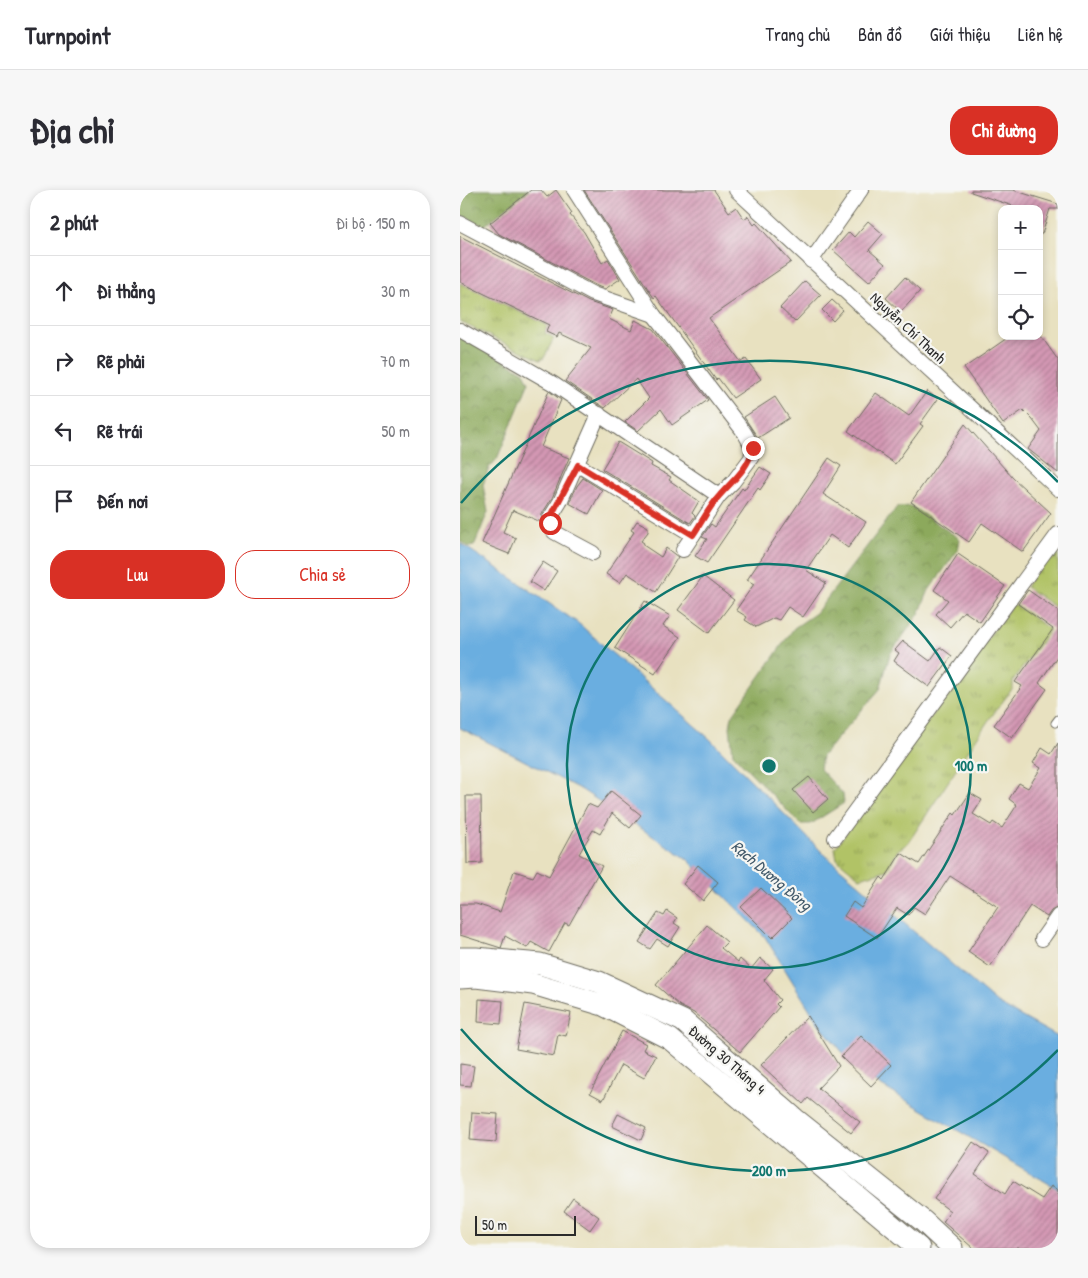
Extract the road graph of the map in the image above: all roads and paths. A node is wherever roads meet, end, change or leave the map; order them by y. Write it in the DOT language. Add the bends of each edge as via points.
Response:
graph roads {
  1 [pos="574,190"];
  2 [pos="736,190"];
  3 [pos="861,190"];
  4 [pos="460,223"];
  5 [pos="811,260"];
  6 [pos="654,315"];
  7 [pos="460,330"];
  8 [pos="599,414"];
  9 [pos="578,465"];
  10 [pos="1058,489"];
  11 [pos="719,496"];
  12 [pos="1058,534"];
  13 [pos="693,535"];
  14 [pos="683,550"];
  15 [pos="593,553"];
  16 [pos="835,838"];
  17 [pos="1058,916"];
  18 [pos="1042,940"];
  19 [pos="460,958"];
  20 [pos="460,978"];
  21 [pos="683,1021"];
  22 [pos="670,1039"];
  23 [pos="922,1221"];
  24 [pos="914,1243"];
  25 [pos="952,1248"];
  1 -- 6 [label="street"];
  2 -- 5 [label="street, Nguyễn Chí Thanh"];
  3 -- 5 [label="street"];
  4 -- 6 [label="street" via="593,294"];
  5 -- 10 [label="street, Nguyễn Chí Thanh"];
  6 -- 11 [label="street" via="751,441 751,458"];
  7 -- 8 [label="street"];
  8 -- 9 [label="street"];
  8 -- 11 [label="street"];
  9 -- 13 [label="street"];
  9 -- 15 [label="street" via="550,523 554,532"];
  11 -- 13 [label="street"];
  12 -- 16 [label="street"];
  13 -- 14 [label="street"];
  17 -- 18 [label="street"];
  19 -- 21 [label="main road, Đường 30 Tháng 4" via="540,964 599,982"];
  20 -- 22 [label="main road, Đường 30 Tháng 4" via="532,984 604,1006"];
  21 -- 22 [label="main road"];
  21 -- 23 [label="main road, Đường 30 Tháng 4" via="795,1119"];
  22 -- 24 [label="main road, Đường 30 Tháng 4"];
  23 -- 24 [label="main road"];
  23 -- 25 [label="main road, Đường 30 Tháng 4"];
}
